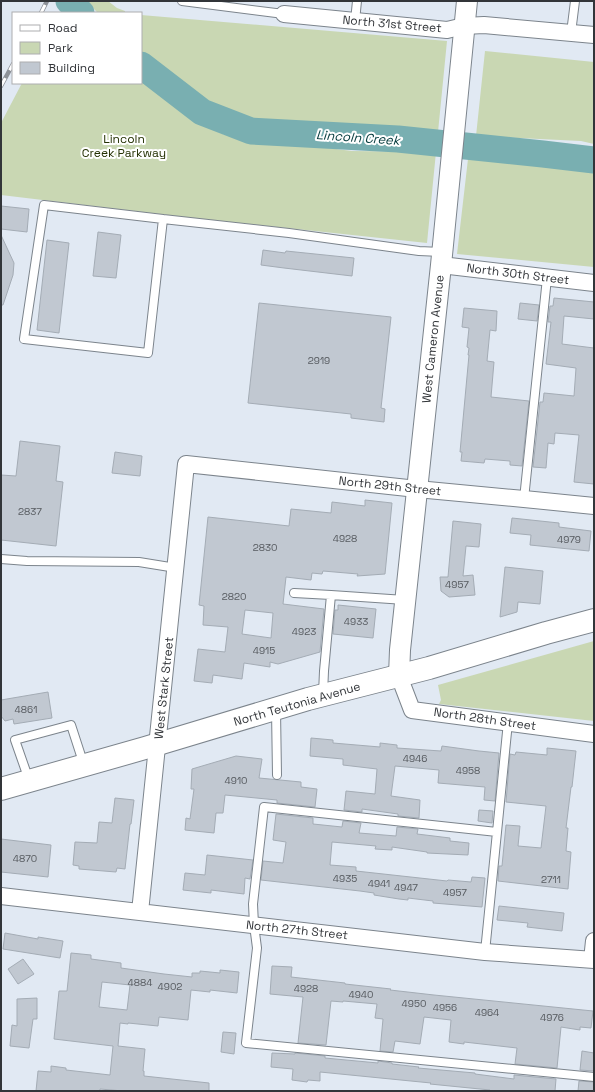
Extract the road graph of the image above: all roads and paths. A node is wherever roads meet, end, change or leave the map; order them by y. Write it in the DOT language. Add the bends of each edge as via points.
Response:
graph roads {
  1 [pos="182,1"];
  2 [pos="357,1"];
  3 [pos="467,1"];
  4 [pos="574,1"];
  5 [pos="284,14"];
  6 [pos="355,21"];
  7 [pos="464,26"];
  8 [pos="571,33"];
  9 [pos="594,35"];
  10 [pos="163,219"];
  11 [pos="442,259"];
  12 [pos="547,278"];
  13 [pos="594,283"];
  14 [pos="186,464"];
  15 [pos="417,489"];
  16 [pos="524,499"];
  17 [pos="594,506"];
  18 [pos="1,559"];
  19 [pos="176,568"];
  20 [pos="294,593"];
  21 [pos="331,595"];
  22 [pos="405,600"];
  23 [pos="594,620"];
  24 [pos="399,676"];
  25 [pos="323,695"];
  26 [pos="276,709"];
  27 [pos="508,722"];
  28 [pos="594,734"];
  29 [pos="158,744"];
  30 [pos="84,765"];
  31 [pos="277,775"];
  32 [pos="30,781"];
  33 [pos="1,790"];
  34 [pos="496,832"];
  35 [pos="1,896"];
  36 [pos="140,912"];
  37 [pos="254,925"];
  38 [pos="594,941"];
  39 [pos="485,952"];
  40 [pos="593,960"];
  41 [pos="594,1077"];
  1 -- 5 [label="lane"];
  2 -- 6 [label="lane"];
  3 -- 7 [label="street, West Cameron Avenue"];
  4 -- 8 [label="lane"];
  5 -- 6 [label="street, North 31st Street"];
  6 -- 7 [label="street, North 31st Street" via="446,30"];
  7 -- 8 [label="street, North 31st Street" via="484,24"];
  7 -- 11 [label="street, West Cameron Avenue"];
  8 -- 9 [label="street, North 31st Street"];
  10 -- 10 [label="lane" via="148,353 24,339 44,205"];
  10 -- 11 [label="lane" via="419,250"];
  11 -- 12 [label="street, North 30th Street"];
  11 -- 15 [label="street, West Cameron Avenue"];
  12 -- 13 [label="street, North 30th Street"];
  12 -- 16 [label="lane"];
  14 -- 15 [label="street, North 29th Street"];
  14 -- 19 [label="street, West Stark Street"];
  15 -- 16 [label="street, North 29th Street"];
  15 -- 22 [label="street, West Cameron Avenue"];
  16 -- 17 [label="street, North 29th Street"];
  18 -- 19 [label="lane" via="139,562"];
  19 -- 29 [label="street, West Stark Street"];
  20 -- 21 [label="lane"];
  21 -- 22 [label="lane"];
  21 -- 25 [label="lane"];
  22 -- 24 [label="street, West Cameron Avenue"];
  23 -- 24 [label="main road, North Teutonia Avenue"];
  24 -- 25 [label="main road, North Teutonia Avenue"];
  24 -- 27 [label="street, North 28th Street" via="412,710"];
  25 -- 26 [label="main road, North Teutonia Avenue"];
  26 -- 29 [label="main road, North Teutonia Avenue"];
  26 -- 31 [label="lane"];
  27 -- 28 [label="street, North 28th Street"];
  27 -- 34 [label="lane"];
  29 -- 30 [label="main road, North Teutonia Avenue"];
  29 -- 36 [label="street, West Stark Street"];
  30 -- 32 [label="main road, North Teutonia Avenue"];
  30 -- 32 [label="lane" via="71,725 15,740"];
  32 -- 33 [label="main road, North Teutonia Avenue"];
  34 -- 37 [label="lane" via="264,807 253,904"];
  34 -- 39 [label="lane"];
  35 -- 36 [label="street, North 27th Street"];
  36 -- 37 [label="street, North 27th Street"];
  37 -- 39 [label="street, North 27th Street"];
  37 -- 41 [label="lane" via="257,948 246,1043"];
  38 -- 40 [label="street"];
  39 -- 40 [label="street, North 27th Street"];
}
